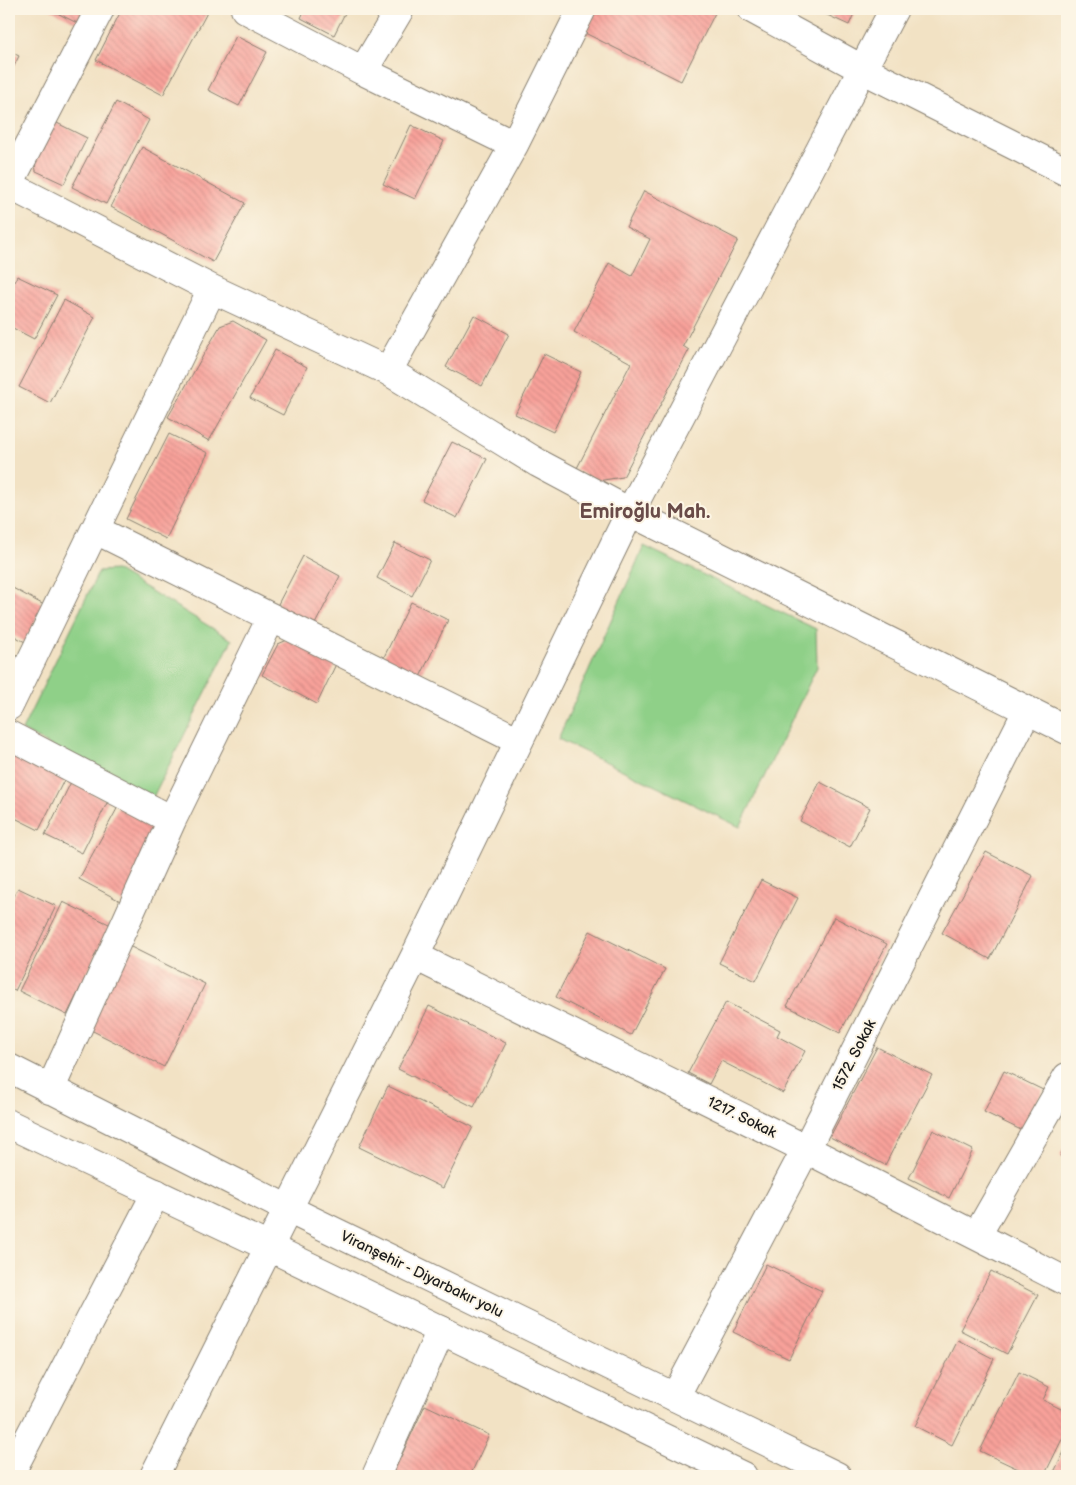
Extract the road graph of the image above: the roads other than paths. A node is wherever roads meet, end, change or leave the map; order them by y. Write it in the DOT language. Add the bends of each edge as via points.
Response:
graph roads {
  1 [pos="100,9"];
  2 [pos="246,9"];
  3 [pos="400,9"];
  4 [pos="582,9"];
  5 [pos="752,9"];
  6 [pos="894,9"];
  7 [pos="862,69"];
  8 [pos="363,71"];
  9 [pos="514,145"];
  10 [pos="1067,172"];
  11 [pos="9,185"];
  12 [pos="212,289"];
  13 [pos="388,371"];
  14 [pos="630,512"];
  15 [pos="96,530"];
  16 [pos="271,618"];
  17 [pos="9,706"];
  18 [pos="1028,711"];
  19 [pos="1067,730"];
  20 [pos="9,735"];
  21 [pos="519,741"];
  22 [pos="172,820"];
  23 [pos="415,956"];
  24 [pos="9,1068"];
  25 [pos="1067,1077"];
  26 [pos="50,1090"];
  27 [pos="9,1124"];
  28 [pos="806,1149"];
  29 [pos="156,1193"];
  30 [pos="288,1209"];
  31 [pos="977,1235"];
  32 [pos="269,1246"];
  33 [pos="1067,1282"];
  34 [pos="441,1330"];
  35 [pos="675,1397"];
  36 [pos="9,1476"];
  37 [pos="154,1476"];
  38 [pos="376,1476"];
  39 [pos="743,1476"];
  40 [pos="837,1476"];
  1 -- 11 [label="street"];
  2 -- 8 [label="street"];
  3 -- 8 [label="street"];
  4 -- 9 [label="street"];
  5 -- 7 [label="street"];
  6 -- 7 [label="street"];
  7 -- 10 [label="street"];
  7 -- 14 [label="street"];
  8 -- 9 [label="street"];
  9 -- 13 [label="street"];
  11 -- 12 [label="street"];
  12 -- 13 [label="street"];
  12 -- 15 [label="street"];
  13 -- 14 [label="street" via="538,463"];
  14 -- 18 [label="street"];
  14 -- 21 [label="street"];
  15 -- 16 [label="street"];
  15 -- 17 [label="street"];
  16 -- 21 [label="street"];
  16 -- 22 [label="street"];
  18 -- 19 [label="street"];
  18 -- 28 [label="street, 1572. Sokak"];
  20 -- 22 [label="street"];
  21 -- 23 [label="street"];
  22 -- 26 [label="street"];
  23 -- 28 [label="street, 1217. Sokak"];
  23 -- 30 [label="street"];
  24 -- 26 [label="street, Viranşehir - Diyarbakır yolu"];
  25 -- 31 [label="street"];
  26 -- 30 [label="street, Viranşehir - Diyarbakır yolu"];
  27 -- 29 [label="street"];
  28 -- 31 [label="street, 1217. Sokak"];
  28 -- 35 [label="street, 1572. Sokak"];
  29 -- 32 [label="street"];
  29 -- 36 [label="street"];
  30 -- 32 [label="street"];
  30 -- 35 [label="street, Viranşehir - Diyarbakır yolu"];
  31 -- 33 [label="street, 1217. Sokak"];
  32 -- 34 [label="street"];
  32 -- 37 [label="street"];
  34 -- 38 [label="street"];
  34 -- 39 [label="street"];
  35 -- 40 [label="street, Viranşehir - Diyarbakır yolu"];
}
